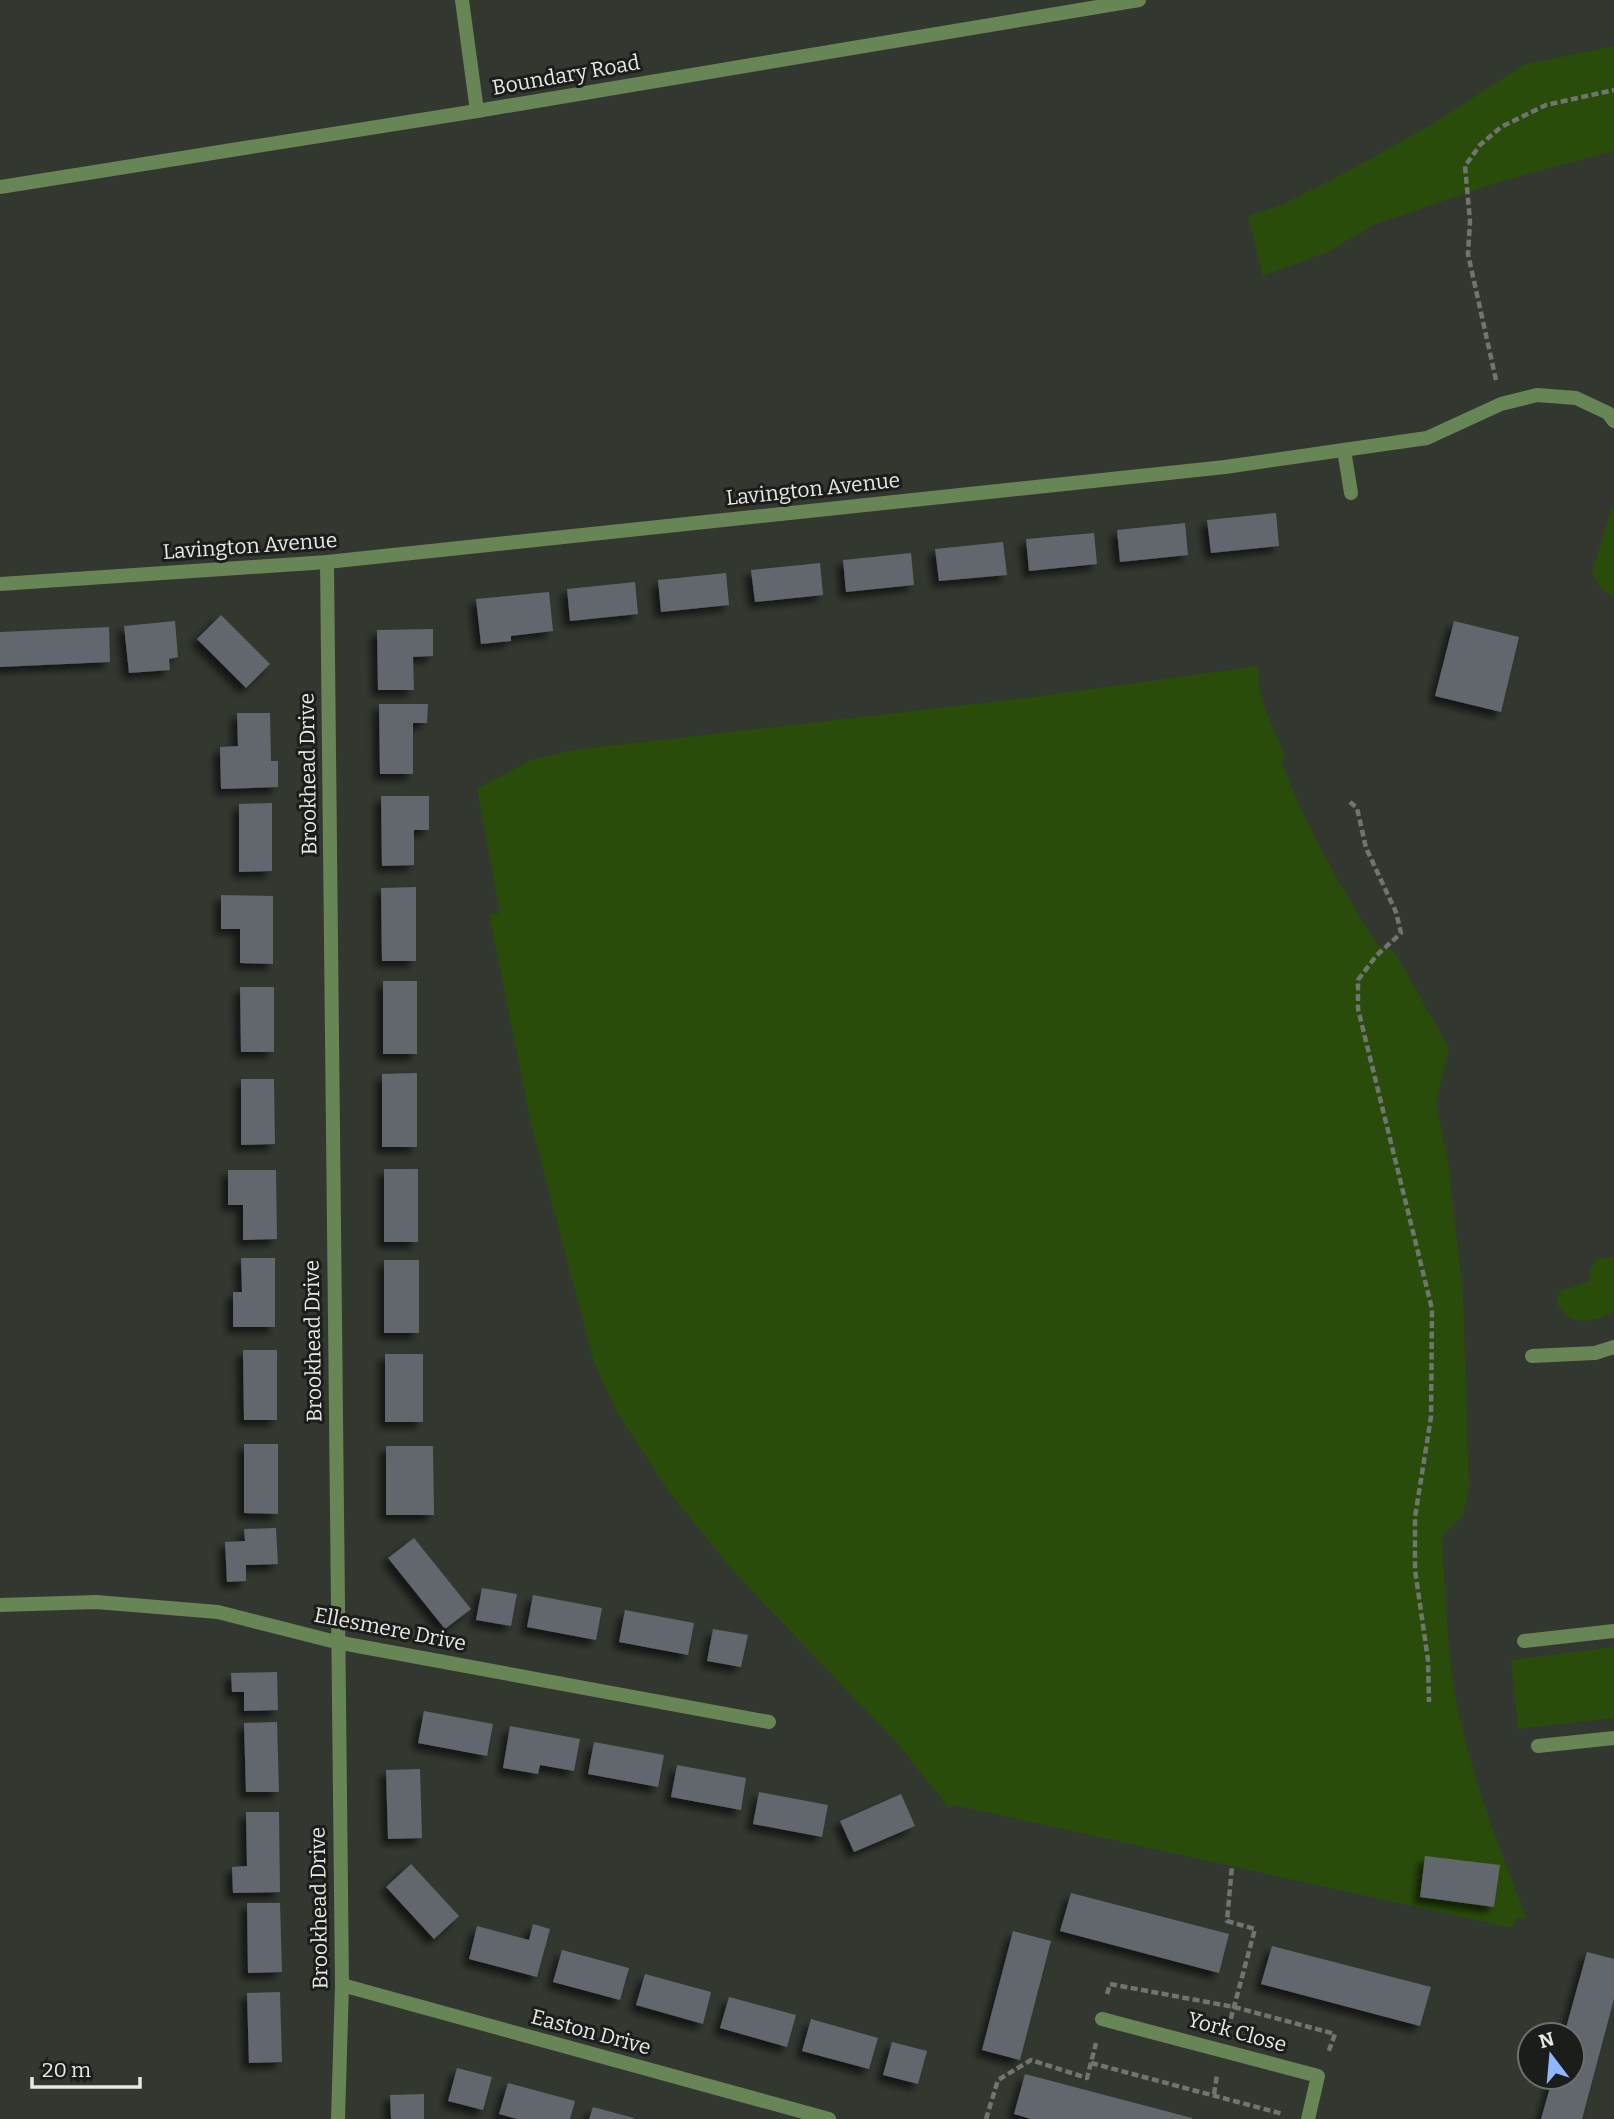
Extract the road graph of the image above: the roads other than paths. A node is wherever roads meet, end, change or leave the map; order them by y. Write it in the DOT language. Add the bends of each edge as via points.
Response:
graph roads {
  1 [pos="462,0"];
  2 [pos="1139,0"];
  3 [pos="477,111"];
  4 [pos="0,187"];
  5 [pos="1614,421"];
  6 [pos="1344,450"];
  7 [pos="1351,494"];
  8 [pos="327,562"];
  9 [pos="0,584"];
  10 [pos="1614,1347"];
  11 [pos="1532,1356"];
  12 [pos="0,1605"];
  13 [pos="1614,1631"];
  14 [pos="1524,1641"];
  15 [pos="336,1642"];
  16 [pos="769,1722"];
  17 [pos="1614,1738"];
  18 [pos="1538,1746"];
  19 [pos="342,1985"];
  20 [pos="1102,2019"];
  21 [pos="338,2119"];
  22 [pos="829,2119"];
  23 [pos="1308,2119"];
  1 -- 3 [label="street"];
  2 -- 3 [label="street, Boundary Road"];
  3 -- 4 [label="street, Boundary Road"];
  5 -- 6 [label="street, Lavington Avenue" via="1608,413 1576,397 1537,395 1502,404 1427,438"];
  6 -- 7 [label="street"];
  6 -- 8 [label="street, Lavington Avenue" via="1225,467"];
  8 -- 9 [label="street, Lavington Avenue"];
  8 -- 15 [label="street, Brookhead Drive"];
  10 -- 11 [label="street" via="1595,1353"];
  12 -- 15 [label="street, Ellesmere Drive" via="96,1602 218,1612"];
  13 -- 14 [label="street"];
  15 -- 16 [label="street, Ellesmere Drive"];
  15 -- 19 [label="street, Brookhead Drive"];
  17 -- 18 [label="street"];
  19 -- 21 [label="street, Brookhead Drive"];
  19 -- 22 [label="street, Easton Drive"];
  20 -- 23 [label="street, York Close" via="1318,2076"];
}
